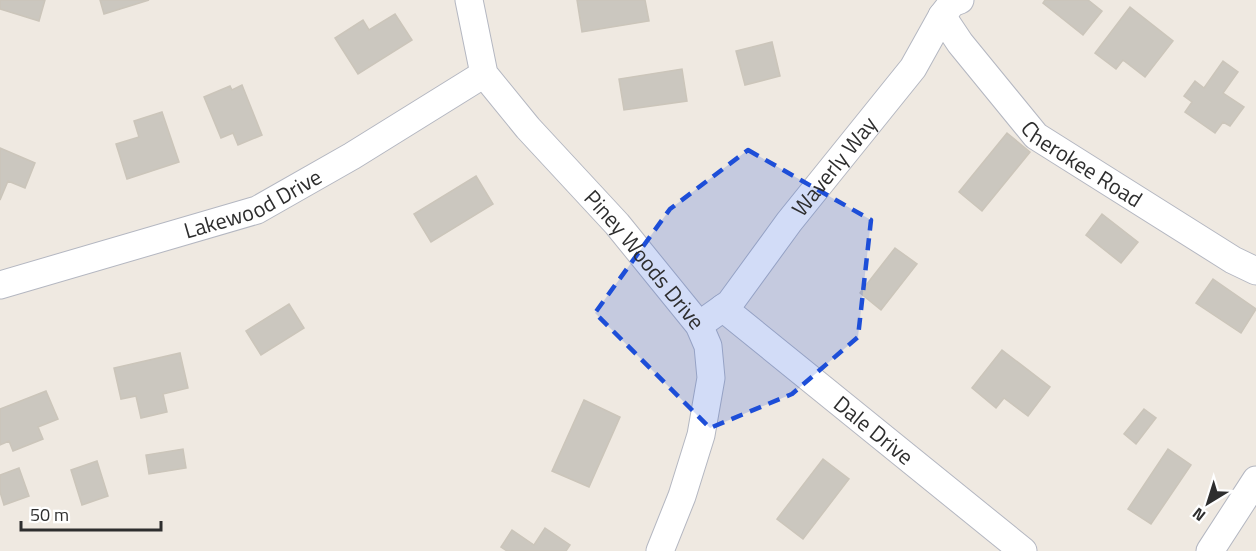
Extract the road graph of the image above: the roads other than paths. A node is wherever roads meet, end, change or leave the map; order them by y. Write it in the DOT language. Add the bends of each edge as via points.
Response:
graph roads {
  1 [pos="469,0"];
  2 [pos="951,8"];
  3 [pos="484,74"];
  4 [pos="1256,271"];
  5 [pos="0,285"];
  6 [pos="723,308"];
  7 [pos="699,325"];
  8 [pos="1256,480"];
  9 [pos="660,551"];
  10 [pos="1023,551"];
  11 [pos="1210,551"];
  1 -- 3 [label="street, Piney Woods Drive"];
  2 -- 4 [label="street, Cherokee Road" via="960,43 1036,136"];
  2 -- 6 [label="street, Waverly Way" via="913,68"];
  3 -- 5 [label="street, Lakewood Drive" via="257,210"];
  3 -- 7 [label="street, Piney Woods Drive" via="617,224"];
  6 -- 7 [label="street, Waverly Way"];
  6 -- 10 [label="street, Dale Drive"];
  7 -- 9 [label="street, Piney Woods Drive" via="708,346 711,378 707,406 682,496"];
  8 -- 11 [label="street"];
}
